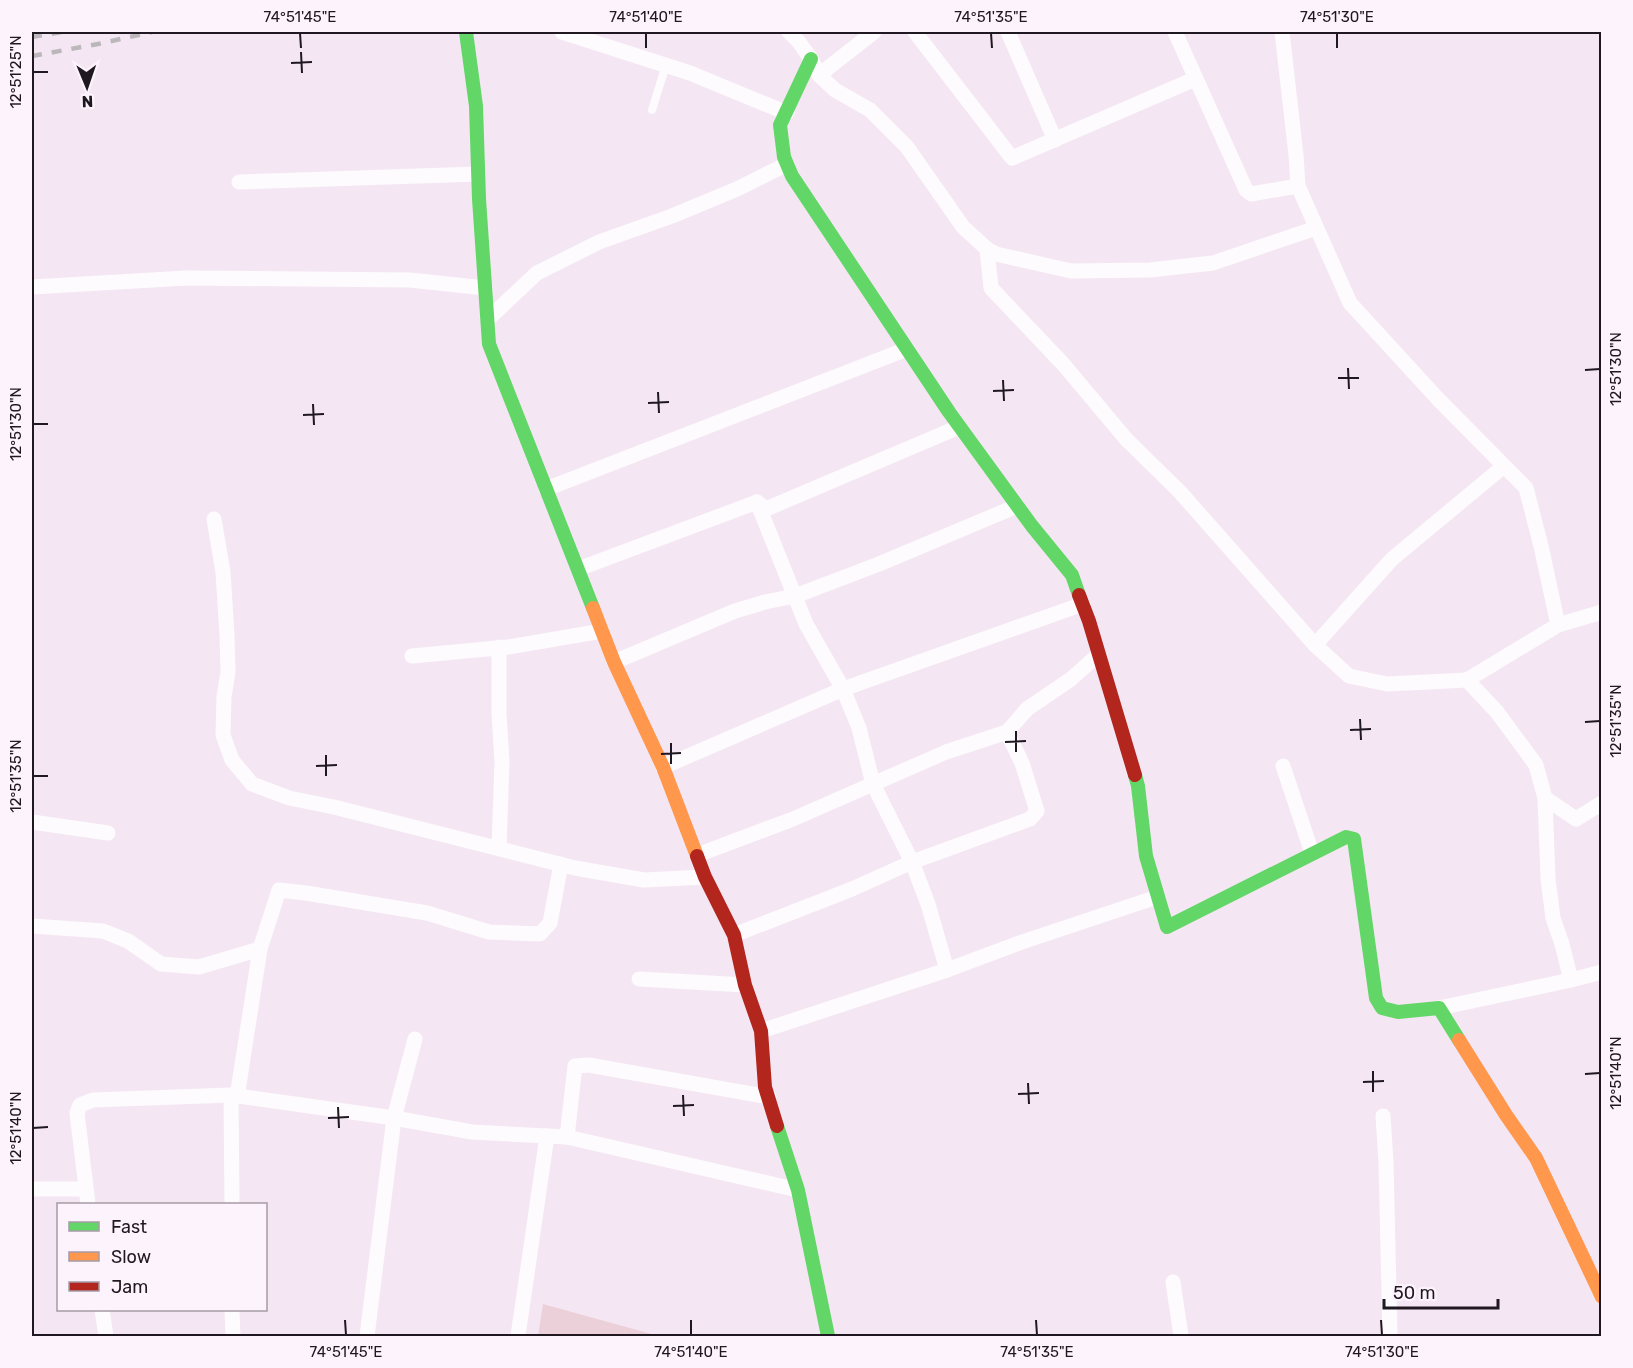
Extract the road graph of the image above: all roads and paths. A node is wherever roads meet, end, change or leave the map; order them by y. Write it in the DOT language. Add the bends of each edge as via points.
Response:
graph roads {
  1 [pos="466,32"];
  2 [pos="564,32"];
  3 [pos="789,32"];
  4 [pos="874,32"];
  5 [pos="915,32"];
  6 [pos="1008,32"];
  7 [pos="1175,32"];
  8 [pos="1282,32"];
  9 [pos="811,59"];
  10 [pos="666,64"];
  11 [pos="819,75"];
  12 [pos="1195,79"];
  13 [pos="652,110"];
  14 [pos="787,113"];
  15 [pos="1055,140"];
  16 [pos="787,164"];
  17 [pos="478,174"];
  18 [pos="239,182"];
  19 [pos="1298,186"];
  20 [pos="1316,228"];
  21 [pos="987,249"];
  22 [pos="32,287"];
  23 [pos="485,288"];
  24 [pos="488,319"];
  25 [pos="907,349"];
  26 [pos="959,427"];
  27 [pos="1504,466"];
  28 [pos="546,489"];
  29 [pos="758,502"];
  30 [pos="1017,506"];
  31 [pos="214,519"];
  32 [pos="578,569"];
  33 [pos="795,596"];
  34 [pos="1083,604"];
  35 [pos="1602,612"];
  36 [pos="1558,625"];
  37 [pos="602,631"];
  38 [pos="1315,645"];
  39 [pos="499,647"];
  40 [pos="1098,655"];
  41 [pos="412,656"];
  42 [pos="614,662"];
  43 [pos="1467,680"];
  44 [pos="843,689"];
  45 [pos="1007,732"];
  46 [pos="1283,766"];
  47 [pos="663,767"];
  48 [pos="873,784"];
  49 [pos="1545,798"];
  50 [pos="1602,803"];
  51 [pos="32,822"];
  52 [pos="108,833"];
  53 [pos="499,848"];
  54 [pos="1312,854"];
  55 [pos="697,855"];
  56 [pos="912,862"];
  57 [pos="561,864"];
  58 [pos="705,877"];
  59 [pos="1157,897"];
  60 [pos="32,926"];
  61 [pos="734,935"];
  62 [pos="260,949"];
  63 [pos="947,970"];
  64 [pos="1602,972"];
  65 [pos="639,979"];
  66 [pos="1571,981"];
  67 [pos="745,985"];
  68 [pos="1439,1008"];
  69 [pos="761,1031"];
  70 [pos="415,1039"];
  71 [pos="234,1096"];
  72 [pos="769,1098"];
  73 [pos="1383,1116"];
  74 [pos="394,1118"];
  75 [pos="547,1136"];
  76 [pos="567,1137"];
  77 [pos="32,1189"];
  78 [pos="798,1190"];
  79 [pos="87,1197"];
  80 [pos="232,1203"];
  81 [pos="1173,1282"];
  82 [pos="1602,1297"];
  83 [pos="102,1311"];
  84 [pos="232,1311"];
  85 [pos="106,1336"];
  86 [pos="233,1336"];
  87 [pos="367,1336"];
  88 [pos="518,1336"];
  89 [pos="828,1336"];
  90 [pos="1181,1336"];
  91 [pos="1390,1336"];
  1 -- 17 [label="street" via="476,106"];
  2 -- 10 [label="street"];
  3 -- 9 [label="street"];
  4 -- 11 [label="street"];
  5 -- 15 [label="street" via="1012,158"];
  6 -- 15 [label="street"];
  7 -- 12 [label="street"];
  8 -- 19 [label="street"];
  9 -- 11 [label="street"];
  9 -- 14 [label="street"];
  10 -- 13 [label="lane"];
  10 -- 14 [label="street"];
  11 -- 21 [label="street" via="835,90 870,110 908,147 963,226"];
  12 -- 15 [label="street"];
  12 -- 19 [label="street" via="1246,190 1259,194"];
  14 -- 16 [label="street" via="780,125"];
  16 -- 24 [label="street" via="726,194 599,242 537,273"];
  16 -- 25 [label="street"];
  17 -- 18 [label="street"];
  17 -- 23 [label="street"];
  19 -- 20 [label="street"];
  20 -- 21 [label="street" via="1213,263 1150,270 1071,271"];
  20 -- 27 [label="street" via="1350,303"];
  21 -- 38 [label="street" via="991,288"];
  22 -- 23 [label="street" via="186,278 410,280"];
  23 -- 24 [label="street"];
  24 -- 28 [label="street" via="489,344"];
  25 -- 26 [label="street"];
  25 -- 28 [label="street"];
  26 -- 29 [label="street" via="766,509"];
  26 -- 30 [label="street"];
  27 -- 36 [label="street" via="1526,488"];
  27 -- 38 [label="street" via="1392,559"];
  28 -- 32 [label="street"];
  29 -- 32 [label="street"];
  29 -- 33 [label="street"];
  30 -- 33 [label="street"];
  30 -- 34 [label="street" via="1072,575"];
  31 -- 53 [label="street" via="223,572 227,635 223,735 232,760 252,784 289,798"];
  32 -- 37 [label="street"];
  33 -- 42 [label="street" via="735,611"];
  33 -- 44 [label="street" via="806,624"];
  34 -- 40 [label="street"];
  34 -- 44 [label="street"];
  35 -- 36 [label="street"];
  36 -- 43 [label="street"];
  37 -- 39 [label="street"];
  37 -- 42 [label="street"];
  38 -- 43 [label="street" via="1349,676 1387,684"];
  39 -- 41 [label="street"];
  39 -- 53 [label="street"];
  40 -- 45 [label="street" via="1027,709"];
  40 -- 59 [label="street" via="1138,786 1146,856"];
  42 -- 47 [label="street"];
  43 -- 49 [label="street" via="1497,712 1536,765"];
  44 -- 47 [label="street"];
  44 -- 48 [label="street" via="859,728"];
  45 -- 48 [label="street" via="946,752"];
  45 -- 56 [label="street" via="1022,763 1037,811 1030,819"];
  46 -- 54 [label="street"];
  47 -- 55 [label="street"];
  48 -- 55 [label="street"];
  48 -- 56 [label="street"];
  49 -- 50 [label="street" via="1576,819"];
  49 -- 66 [label="street" via="1552,918"];
  51 -- 52 [label="street"];
  53 -- 57 [label="street"];
  54 -- 59 [label="street" via="1167,927"];
  54 -- 68 [label="street" via="1346,837 1354,839 1376,998 1382,1008 1398,1012"];
  55 -- 58 [label="street"];
  56 -- 61 [label="street"];
  56 -- 63 [label="street"];
  57 -- 58 [label="street" via="644,880"];
  57 -- 62 [label="street" via="550,923 540,934 489,932 427,913 279,890"];
  58 -- 61 [label="street"];
  59 -- 63 [label="street"];
  60 -- 62 [label="street" via="103,931 128,941 161,964 199,967"];
  61 -- 67 [label="street"];
  62 -- 71 [label="street"];
  63 -- 69 [label="street"];
  64 -- 66 [label="street"];
  65 -- 67 [label="street"];
  66 -- 68 [label="street"];
  67 -- 69 [label="street"];
  68 -- 82 [label="street" via="1536,1158"];
  69 -- 72 [label="street"];
  70 -- 74 [label="street"];
  71 -- 74 [label="street"];
  71 -- 79 [label="street" via="93,1100 80,1105 77,1113"];
  71 -- 80 [label="street"];
  72 -- 76 [label="street" via="589,1065 575,1066"];
  72 -- 78 [label="street"];
  73 -- 91 [label="street"];
  74 -- 75 [label="street" via="472,1132"];
  74 -- 87 [label="street"];
  75 -- 76 [label="street"];
  75 -- 88 [label="street"];
  76 -- 78 [label="street"];
  77 -- 79 [label="street"];
  78 -- 89 [label="street"];
  81 -- 90 [label="street"];
  83 -- 85 [label="street"];
  84 -- 86 [label="street"];
}
